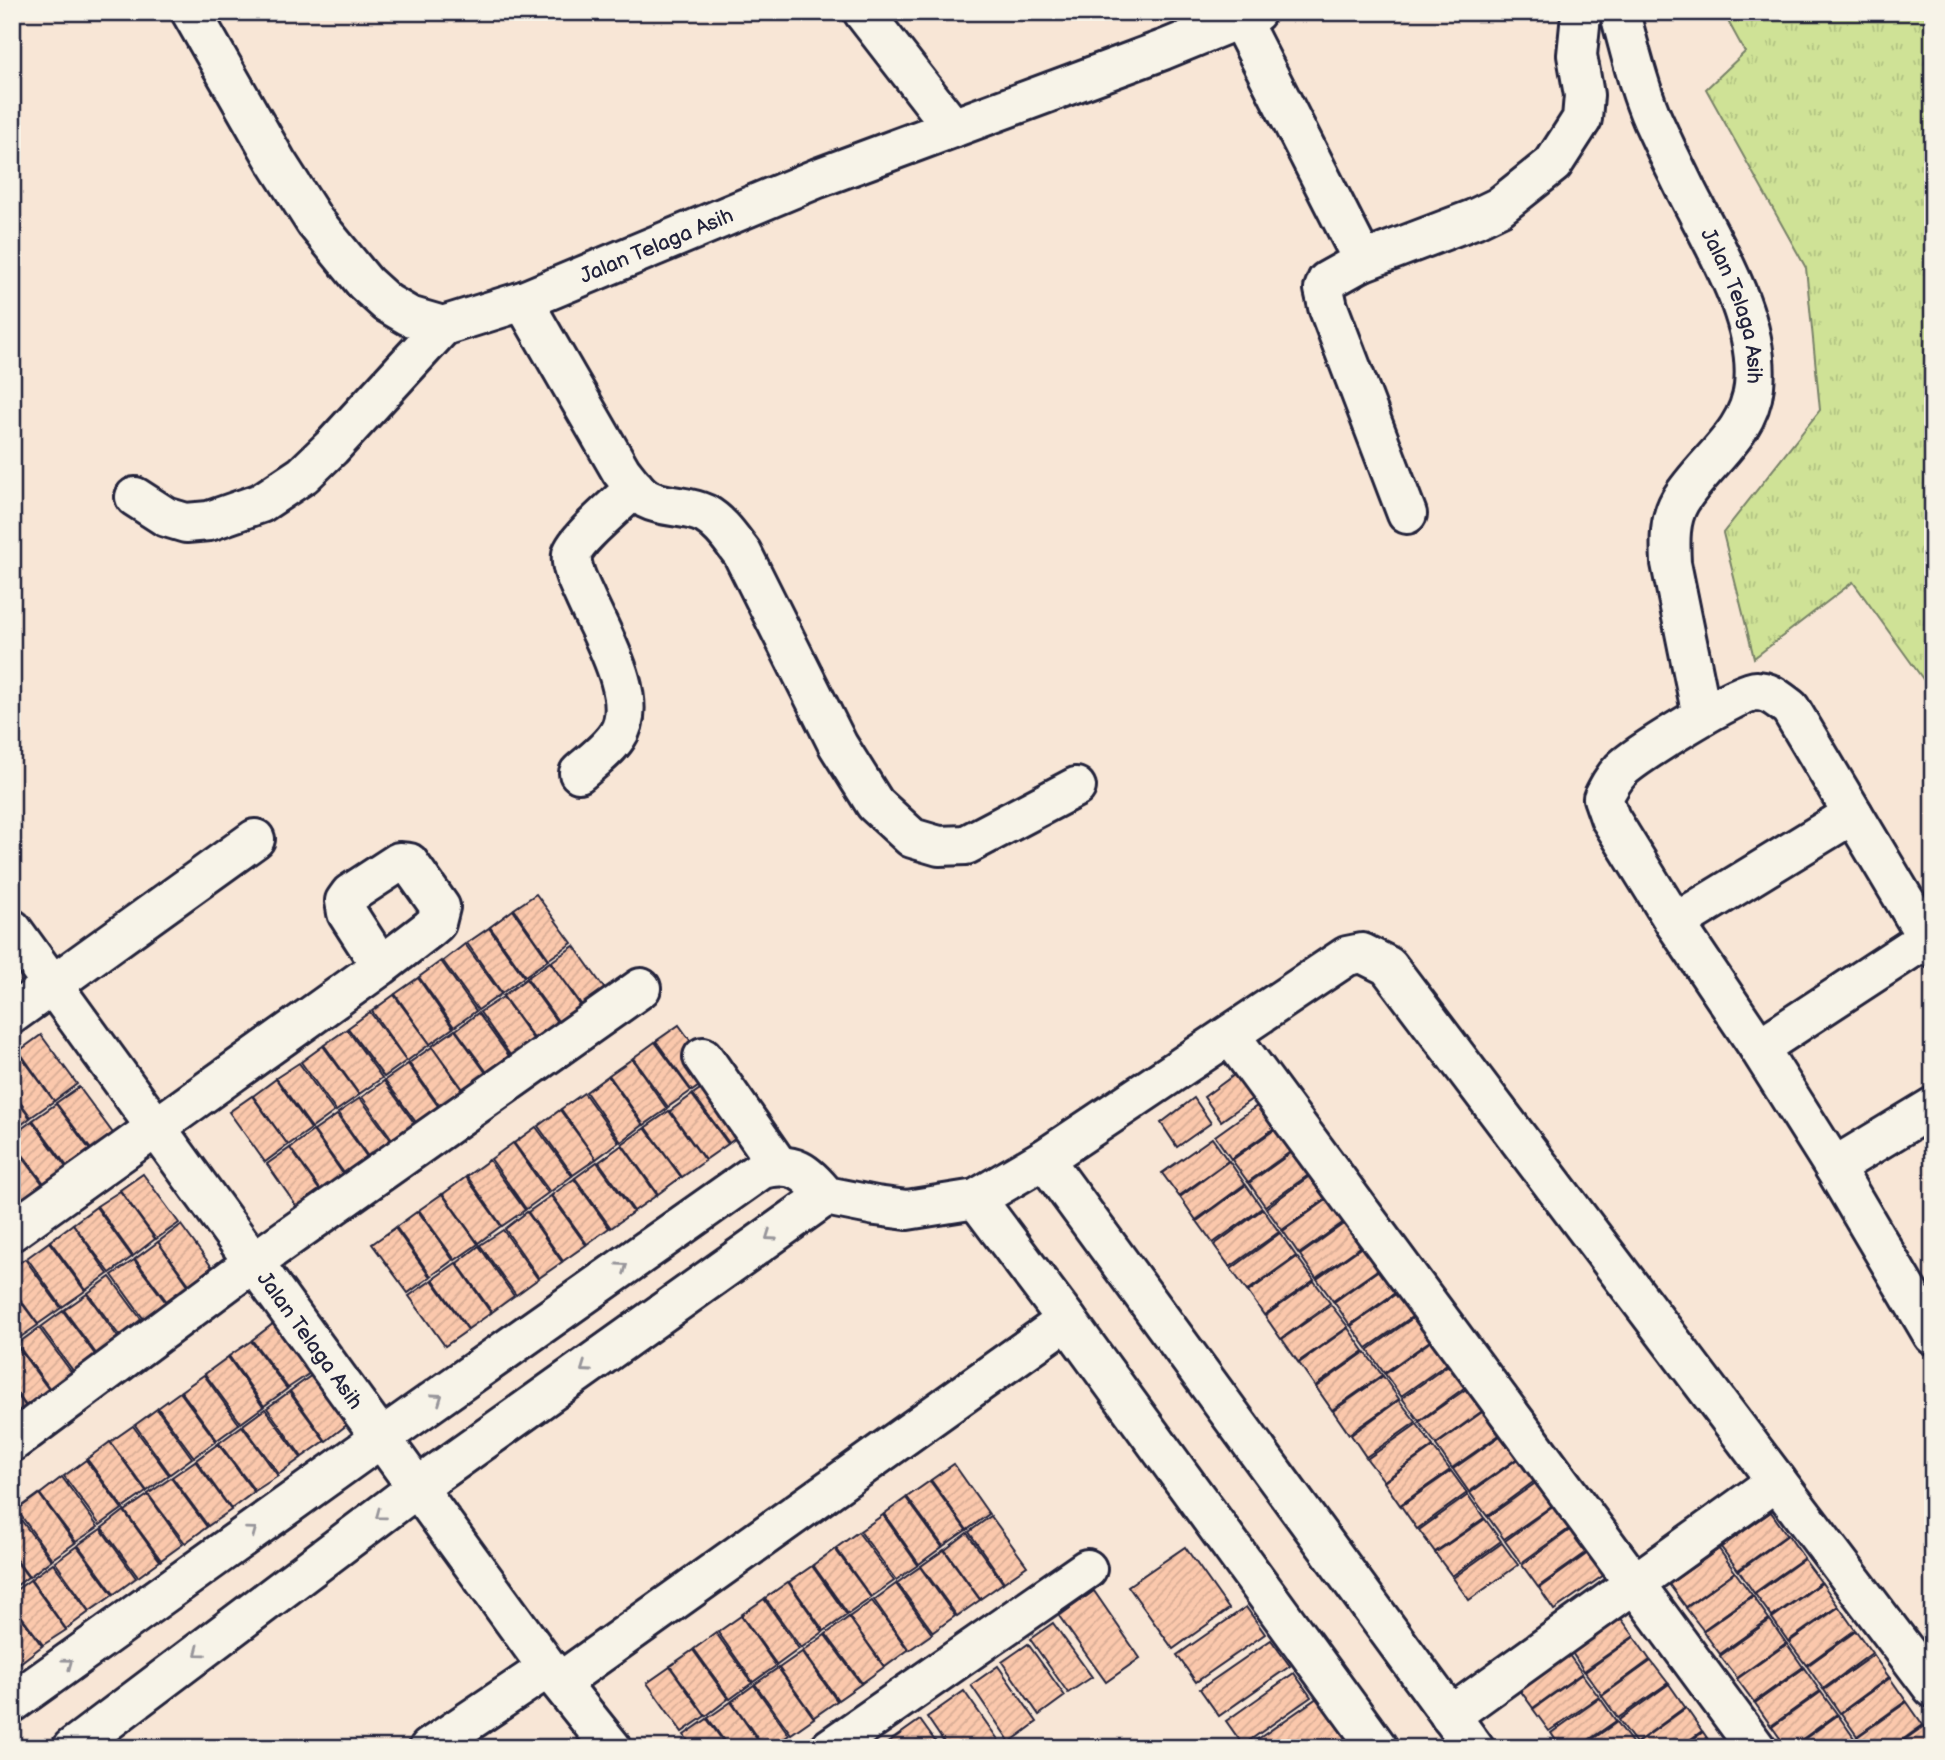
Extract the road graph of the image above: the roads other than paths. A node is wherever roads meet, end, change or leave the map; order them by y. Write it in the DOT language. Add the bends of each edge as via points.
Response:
graph roads {
  1 [pos="191,12"];
  2 [pos="863,12"];
  3 [pos="1578,13"];
  4 [pos="1626,13"];
  5 [pos="1248,16"];
  6 [pos="953,128"];
  7 [pos="1361,262"];
  8 [pos="523,300"];
  9 [pos="443,326"];
  10 [pos="635,488"];
  11 [pos="135,497"];
  12 [pos="1407,514"];
  13 [pos="1702,716"];
  14 [pos="579,773"];
  15 [pos="1076,787"];
  16 [pos="1853,814"];
  17 [pos="255,839"];
  18 [pos="1675,923"];
  19 [pos="12,929"];
  20 [pos="1930,943"];
  21 [pos="382,966"];
  22 [pos="53,984"];
  23 [pos="641,988"];
  24 [pos="12,1014"];
  25 [pos="1230,1035"];
  26 [pos="1759,1048"];
  27 [pos="703,1057"];
  28 [pos="1933,1107"];
  29 [pos="157,1126"];
  30 [pos="1044,1159"];
  31 [pos="778,1165"];
  32 [pos="1834,1167"];
  33 [pos="826,1196"];
  34 [pos="976,1199"];
  35 [pos="12,1231"];
  36 [pos="255,1261"];
  37 [pos="1923,1295"];
  38 [pos="1067,1320"];
  39 [pos="1933,1335"];
  40 [pos="381,1438"];
  41 [pos="12,1443"];
  42 [pos="1777,1481"];
  43 [pos="418,1487"];
  44 [pos="1087,1569"];
  45 [pos="1634,1583"];
  46 [pos="554,1675"];
  47 [pos="1933,1688"];
  48 [pos="12,1703"];
  49 [pos="1450,1716"];
  50 [pos="72,1748"];
  51 [pos="429,1748"];
  52 [pos="612,1748"];
  53 [pos="830,1748"];
  54 [pos="1378,1748"];
  55 [pos="1474,1748"];
  56 [pos="1756,1748"];
  1 -- 9 [label="street" via="315,222 387,303 409,316"];
  2 -- 6 [label="street"];
  3 -- 4 [label="street, Jalan Telaga Asih"];
  3 -- 7 [label="street" via="1577,55 1584,95 1581,119 1553,164 1499,207"];
  4 -- 13 [label="street, Jalan Telaga Asih" via="1652,118 1734,289 1749,329 1754,362 1754,388 1746,415 1681,501 1672,522 1671,563"];
  5 -- 6 [label="street, Jalan Telaga Asih"];
  5 -- 7 [label="street"];
  6 -- 8 [label="street, Jalan Telaga Asih" via="818,178"];
  7 -- 12 [label="street" via="1327,281 1324,289"];
  8 -- 9 [label="street, Jalan Telaga Asih"];
  8 -- 10 [label="street"];
  9 -- 11 [label="street" via="331,449 261,503 209,521 186,523 166,517"];
  10 -- 14 [label="street" via="572,554 580,586 625,695 624,720 617,736"];
  10 -- 15 [label="street" via="649,500 708,515 743,553 838,745 875,804 912,838 939,846 966,845"];
  13 -- 16 [label="street" via="1754,690 1771,694 1790,708"];
  13 -- 18 [label="street" via="1623,768 1603,798 1610,818"];
  16 -- 18 [label="street"];
  16 -- 20 [label="street"];
  17 -- 22 [label="street"];
  18 -- 26 [label="street"];
  19 -- 22 [label="street, Jalan Telaga Asih"];
  20 -- 26 [label="street"];
  21 -- 29 [label="street"];
  22 -- 24 [label="street"];
  22 -- 29 [label="street, Jalan Telaga Asih"];
  23 -- 36 [label="street"];
  25 -- 30 [label="street"];
  25 -- 42 [label="street" via="1347,956 1362,953 1388,966"];
  25 -- 45 [label="street"];
  26 -- 32 [label="street"];
  27 -- 31 [label="street"];
  28 -- 32 [label="street"];
  29 -- 35 [label="street"];
  29 -- 36 [label="street, Jalan Telaga Asih"];
  30 -- 34 [label="street"];
  30 -- 49 [label="street"];
  31 -- 33 [label="street" via="811,1177"];
  40 -- 31 [label="street, one-way" via="762,1169"];
  32 -- 37 [label="street"];
  33 -- 34 [label="street" via="907,1210"];
  33 -- 43 [label="street, one-way"];
  34 -- 38 [label="street"];
  36 -- 40 [label="street, Jalan Telaga Asih"];
  36 -- 41 [label="street"];
  37 -- 39 [label="street"];
  38 -- 46 [label="street"];
  38 -- 54 [label="street"];
  40 -- 43 [label="street, Jalan Telaga Asih"];
  48 -- 40 [label="street, one-way"];
  42 -- 45 [label="street"];
  42 -- 47 [label="street"];
  43 -- 46 [label="street, Jalan Telaga Asih"];
  43 -- 50 [label="street, one-way"];
  44 -- 53 [label="street"];
  45 -- 49 [label="street"];
  45 -- 56 [label="street"];
  46 -- 51 [label="street"];
  46 -- 52 [label="street, Jalan Telaga Asih"];
  49 -- 55 [label="street"];
}
